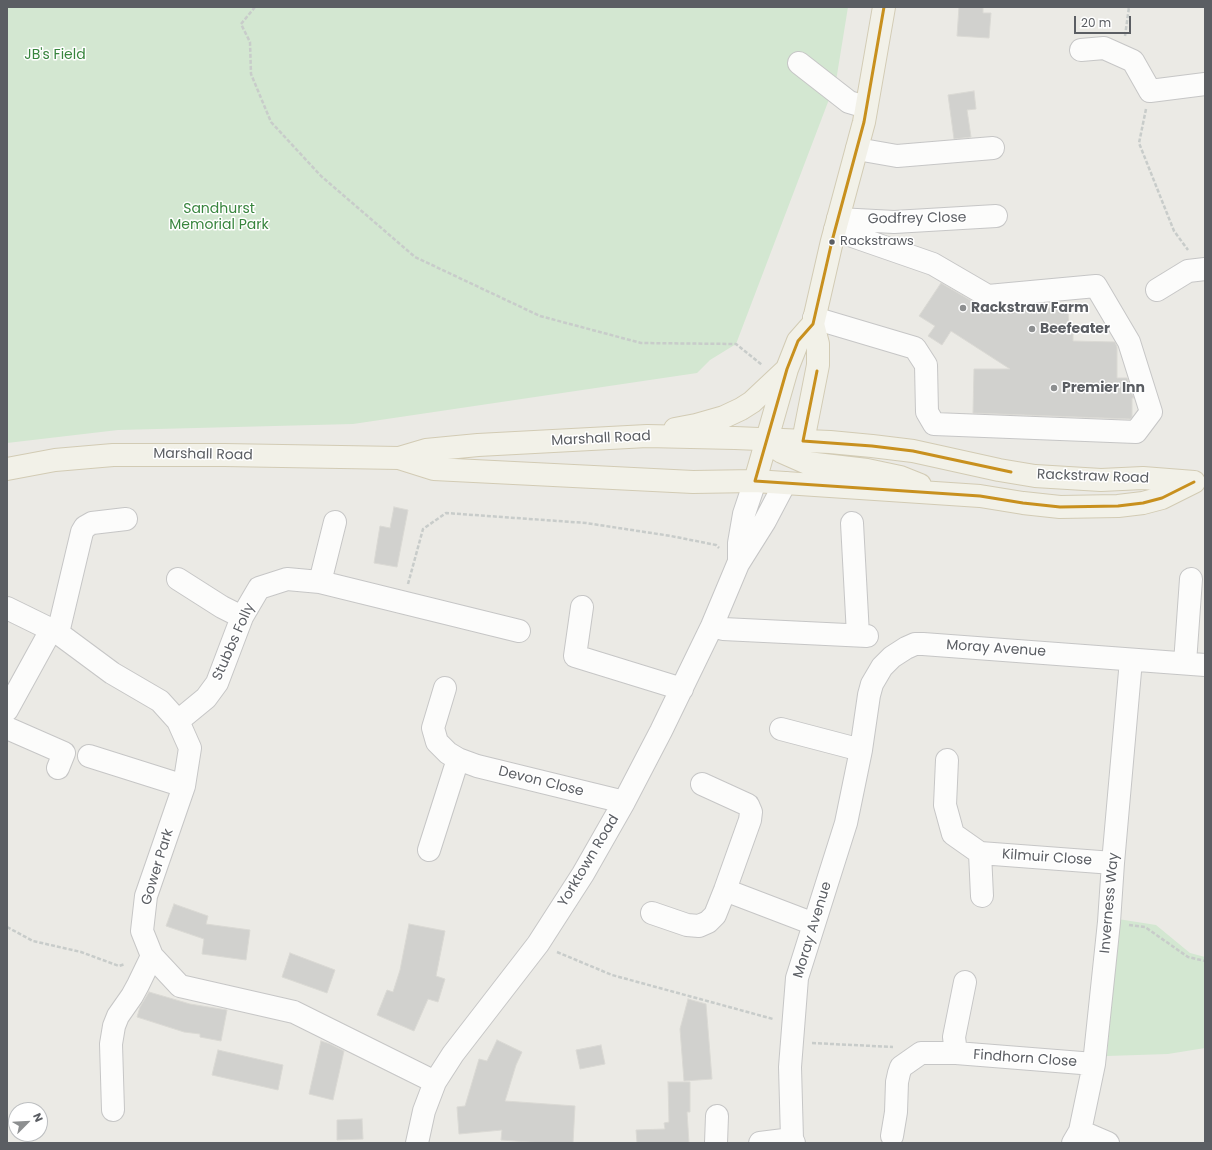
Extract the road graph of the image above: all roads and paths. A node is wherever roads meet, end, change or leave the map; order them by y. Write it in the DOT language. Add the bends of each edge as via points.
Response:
graph roads {
  1 [pos="255,7"];
  2 [pos="884,7"];
  3 [pos="1081,50"];
  4 [pos="799,63"];
  5 [pos="1205,84"];
  6 [pos="1150,91"];
  7 [pos="866,107"];
  8 [pos="993,148"];
  9 [pos="857,149"];
  10 [pos="996,216"];
  11 [pos="837,224"];
  12 [pos="1198,261"];
  13 [pos="1157,290"];
  14 [pos="814,321"];
  15 [pos="777,369"];
  16 [pos="647,436"];
  17 [pos="767,440"];
  18 [pos="800,450"];
  19 [pos="399,458"];
  20 [pos="7,469"];
  21 [pos="755,481"];
  22 [pos="1199,481"];
  23 [pos="785,483"];
  24 [pos="937,493"];
  25 [pos="126,519"];
  26 [pos="335,522"];
  27 [pos="852,523"];
  28 [pos="738,564"];
  29 [pos="178,579"];
  30 [pos="1191,579"];
  31 [pos="320,582"];
  32 [pos="402,604"];
  33 [pos="582,607"];
  34 [pos="7,608"];
  35 [pos="242,616"];
  36 [pos="712,626"];
  37 [pos="55,631"];
  38 [pos="519,631"];
  39 [pos="1131,660"];
  40 [pos="1195,664"];
  41 [pos="445,688"];
  42 [pos="682,689"];
  43 [pos="7,710"];
  44 [pos="178,721"];
  45 [pos="7,728"];
  46 [pos="781,729"];
  47 [pos="861,750"];
  48 [pos="88,756"];
  49 [pos="458,759"];
  50 [pos="947,760"];
  51 [pos="58,768"];
  52 [pos="702,784"];
  53 [pos="184,786"];
  54 [pos="624,802"];
  55 [pos="429,850"];
  56 [pos="980,853"];
  57 [pos="1113,863"];
  58 [pos="725,890"];
  59 [pos="982,896"];
  60 [pos="652,913"];
  61 [pos="1109,922"];
  62 [pos="814,924"];
  63 [pos="7,927"];
  64 [pos="538,944"];
  65 [pos="152,956"];
  66 [pos="1205,961"];
  67 [pos="965,982"];
  68 [pos="793,1031"];
  69 [pos="921,1053"];
  70 [pos="956,1054"];
  71 [pos="1094,1064"];
  72 [pos="436,1082"];
  73 [pos="113,1110"];
  74 [pos="717,1116"];
  75 [pos="892,1136"];
  76 [pos="1077,1137"];
  77 [pos="793,1141"];
  78 [pos="417,1143"];
  79 [pos="716,1143"];
  80 [pos="760,1143"];
  81 [pos="1108,1143"];
  1 -- 15 [label="path" via="241,24 250,42 251,74 271,122 321,176 415,258 540,316 641,343 736,344"];
  2 -- 7 [label="main road, Yorktown Road"];
  3 -- 6 [label="street" via="1104,48 1133,61"];
  4 -- 7 [label="street" via="849,102"];
  5 -- 6 [label="street"];
  6 -- 12 [label="path" via="1138,143 1174,231"];
  7 -- 9 [label="main road, Yorktown Road"];
  8 -- 9 [label="street" via="897,156"];
  9 -- 11 [label="main road, Yorktown Road"];
  10 -- 11 [label="street, Godfrey Close"];
  11 -- 14 [label="main road, Yorktown Road"];
  11 -- 14 [label="street" via="933,264 988,296 1096,286 1129,342 1151,412 1136,432 934,424 927,412 926,365 915,348"];
  12 -- 13 [label="street" via="1188,271"];
  14 -- 15 [label="main road, Yorktown Road"];
  14 -- 18 [label="main road, Yorktown Road" via="818,364"];
  15 -- 16 [label="main road" via="752,402 731,414"];
  15 -- 17 [label="main road, Yorktown Road"];
  16 -- 17 [label="main road, Marshall Road"];
  16 -- 19 [label="main road, Marshall Road" via="426,450"];
  17 -- 18 [label="main road, Marshall Road"];
  17 -- 21 [label="main road, Yorktown Road"];
  18 -- 22 [label="main road, Rackstraw Road" via="872,446 913,451 1035,476"];
  18 -- 23 [label="main road, Yorktown Road"];
  18 -- 24 [label="main road" via="807,463 900,476"];
  19 -- 20 [label="main road, Marshall Road" via="113,455 55,460"];
  19 -- 21 [label="main road, Marshall Road" via="434,469 692,482"];
  21 -- 23 [label="main road, Rackstraw Road"];
  21 -- 28 [label="street, Yorktown Road" via="744,514"];
  22 -- 24 [label="main road, Rackstraw Road" via="1162,498 1118,506 1060,507"];
  23 -- 24 [label="main road, Rackstraw Road"];
  23 -- 28 [label="street, Yorktown Road"];
  25 -- 37 [label="street" via="92,523 85,527"];
  26 -- 31 [label="street"];
  27 -- 36 [label="street" via="862,635 723,629"];
  28 -- 32 [label="path" via="716,545 670,536 586,523 446,513 423,529"];
  28 -- 36 [label="street, Yorktown Road"];
  29 -- 35 [label="street" via="222,607"];
  30 -- 40 [label="street"];
  31 -- 32 [label="street, Stubbs Folly"];
  31 -- 35 [label="street, Stubbs Folly" via="287,579 259,588"];
  32 -- 38 [label="street, Stubbs Folly"];
  33 -- 42 [label="street" via="575,656"];
  34 -- 37 [label="street, Gower Park"];
  35 -- 44 [label="street, Stubbs Folly" via="217,683 206,698"];
  36 -- 42 [label="street, Yorktown Road"];
  37 -- 43 [label="street"];
  37 -- 44 [label="street, Gower Park" via="112,674 160,701"];
  39 -- 40 [label="street, Moray Avenue"];
  39 -- 47 [label="street, Moray Avenue" via="914,644 892,657 882,667 872,684"];
  39 -- 57 [label="street, Inverness Way"];
  41 -- 49 [label="street, Devon Close" via="433,728 436,742"];
  42 -- 54 [label="street, Yorktown Road"];
  44 -- 53 [label="street, Gower Park" via="190,748"];
  45 -- 51 [label="street" via="64,753"];
  46 -- 47 [label="street"];
  47 -- 62 [label="street, Moray Avenue" via="846,823"];
  48 -- 53 [label="street"];
  49 -- 54 [label="street, Devon Close" via="477,766"];
  49 -- 55 [label="street"];
  50 -- 56 [label="street" via="945,805 953,834"];
  52 -- 58 [label="street" via="748,805 751,812"];
  53 -- 65 [label="street, Gower Park" via="146,896 142,931"];
  54 -- 64 [label="street, Yorktown Road" via="583,874"];
  56 -- 57 [label="street, Kilmuir Close"];
  56 -- 59 [label="street, Kilmuir Close"];
  57 -- 61 [label="street, Inverness Way"];
  58 -- 60 [label="street" via="715,915 699,926 687,925"];
  58 -- 62 [label="street"];
  61 -- 66 [label="path" via="1145,927 1188,957"];
  61 -- 71 [label="street, Inverness Way"];
  62 -- 68 [label="street, Moray Avenue" via="797,978"];
  63 -- 65 [label="path" via="33,941 81,952 119,966"];
  64 -- 68 [label="path" via="612,975 770,1018"];
  64 -- 72 [label="street, Yorktown Road" via="453,1054"];
  65 -- 72 [label="street, Gower Park" via="180,986 294,1012"];
  65 -- 73 [label="street" via="114,1026 111,1044"];
  67 -- 70 [label="street, Findhorn Close" via="954,1037"];
  68 -- 69 [label="path" via="872,1046 902,1047"];
  68 -- 77 [label="street, Moray Avenue" via="790,1067"];
  69 -- 70 [label="street, Findhorn Close"];
  69 -- 75 [label="street" via="901,1067 898,1073"];
  70 -- 71 [label="street, Findhorn Close"];
  71 -- 76 [label="street, Inverness Way"];
  72 -- 78 [label="street, Yorktown Road" via="424,1111"];
  74 -- 79 [label="street"];
  76 -- 81 [label="street"];
  77 -- 80 [label="street, Moray Avenue"];
}
